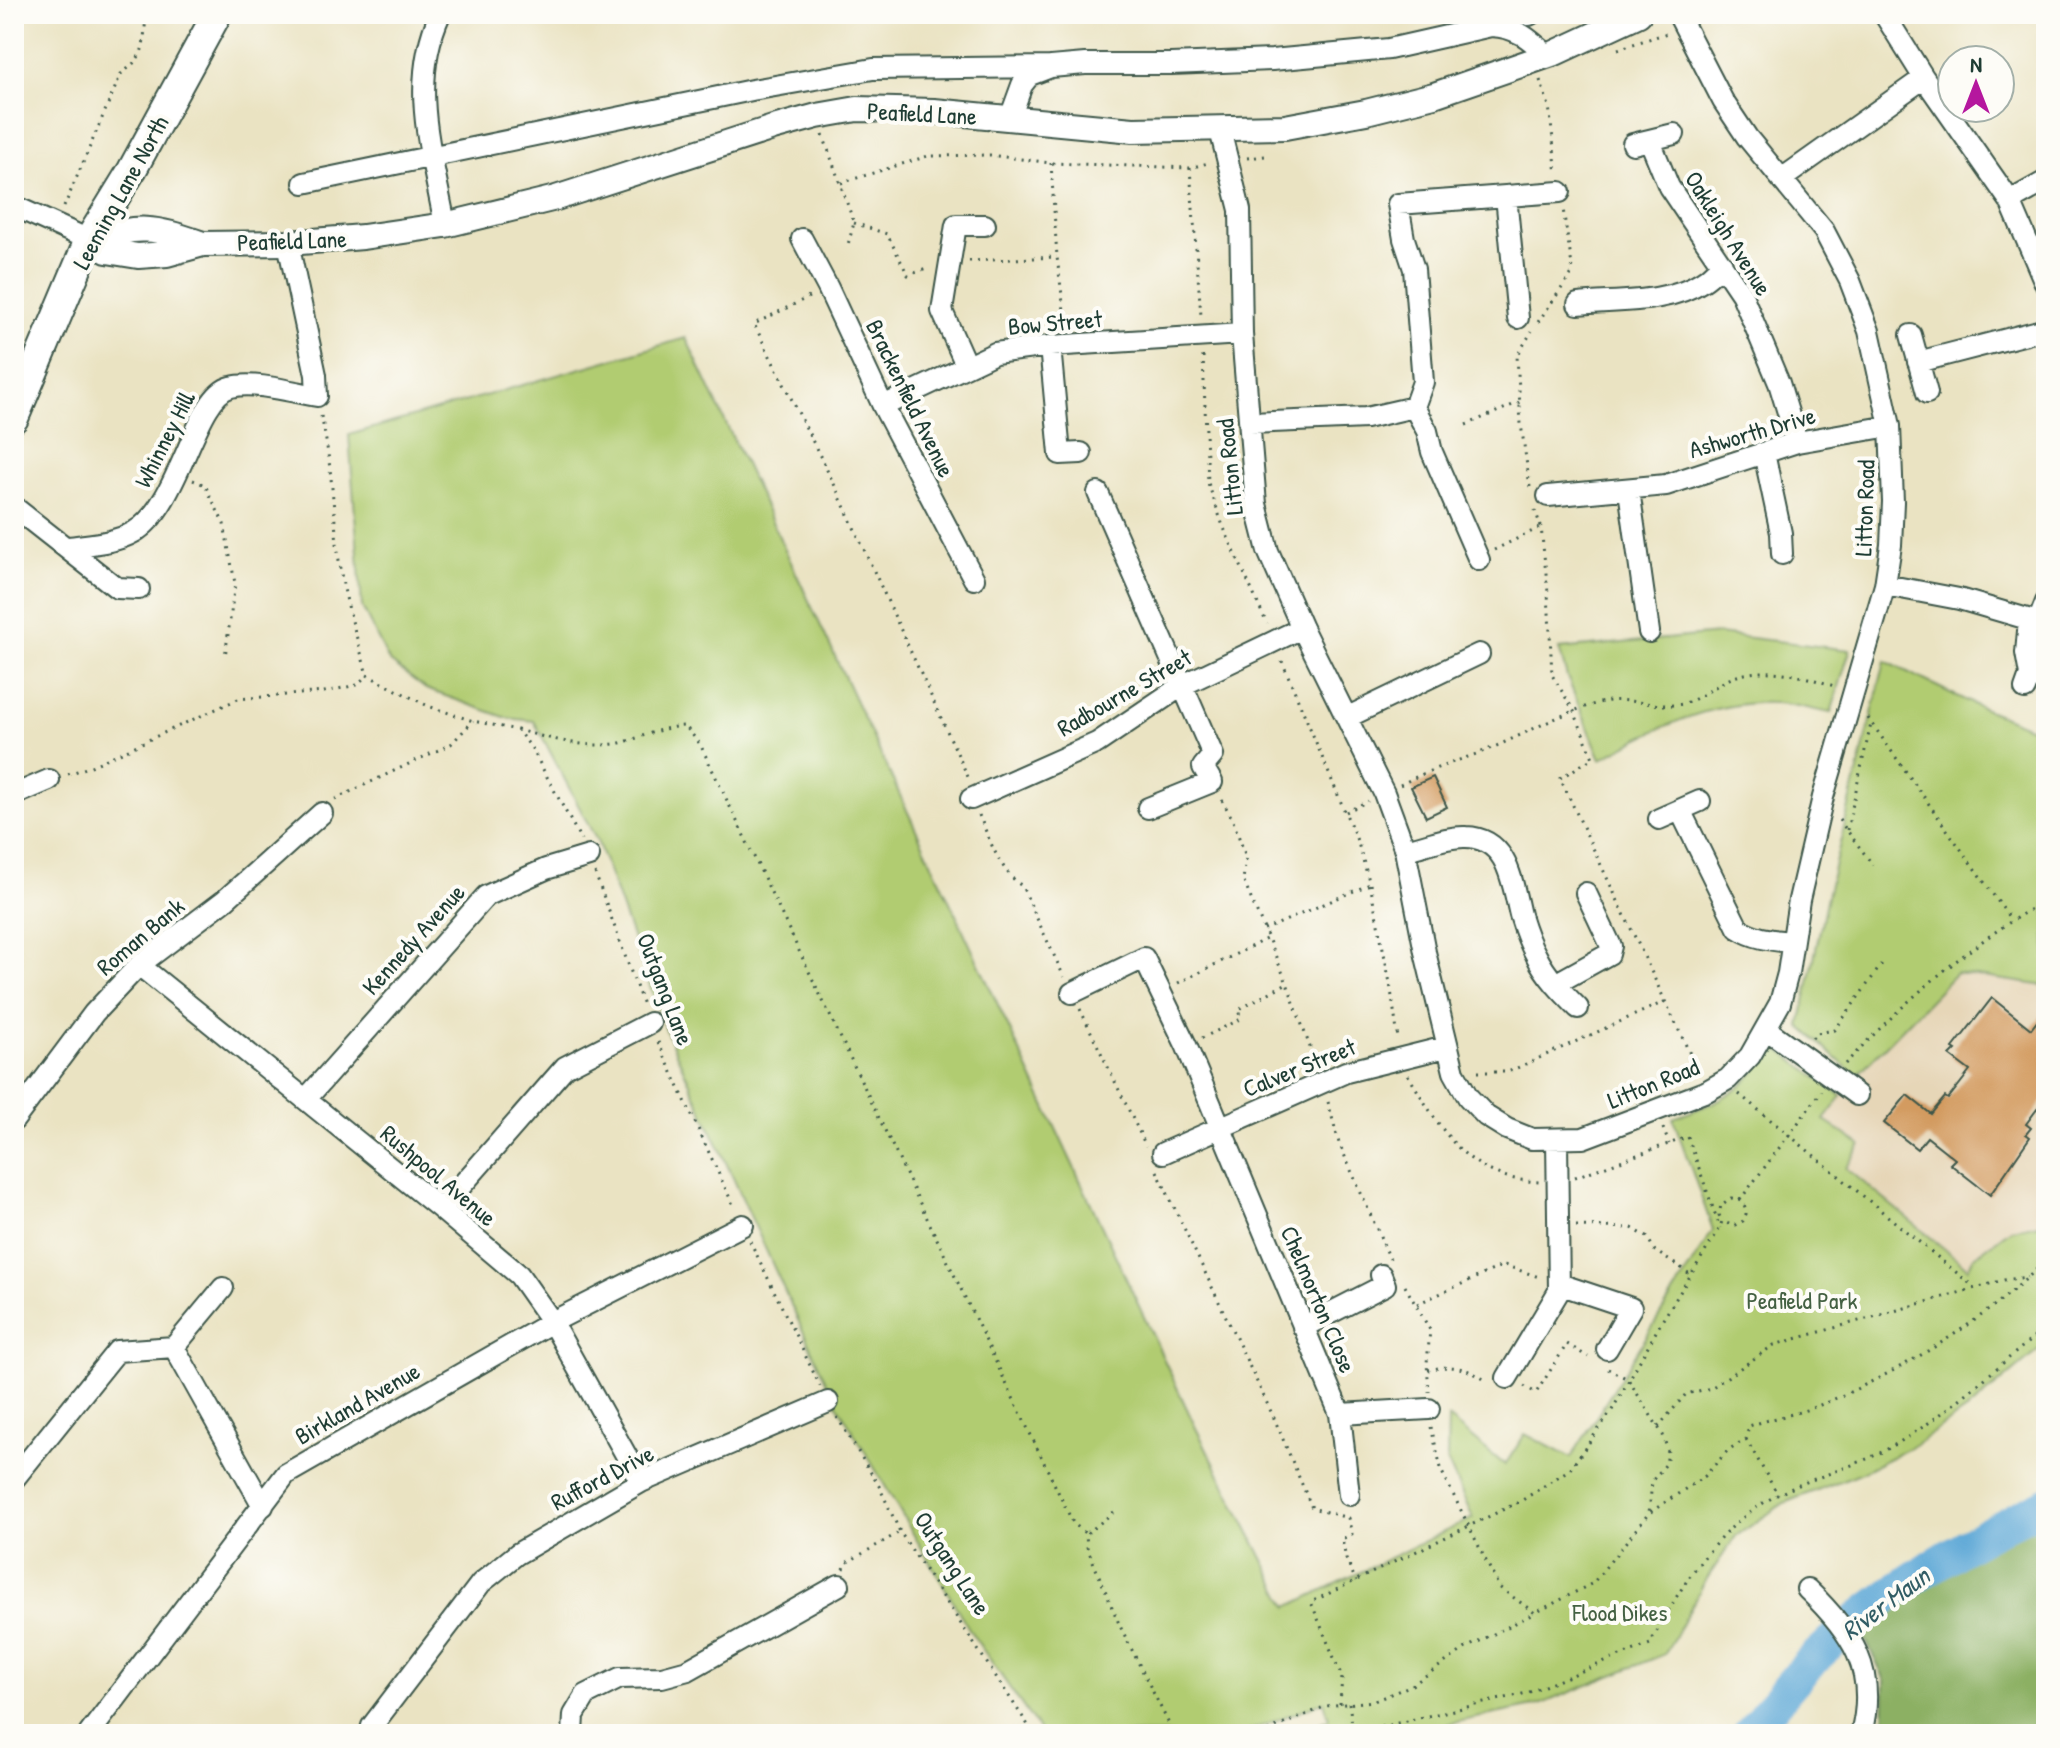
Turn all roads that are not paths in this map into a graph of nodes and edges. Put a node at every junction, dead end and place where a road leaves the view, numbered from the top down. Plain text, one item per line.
1 (217, 14) edge
2 (440, 14) edge
3 (1639, 14) edge
4 (1678, 14) edge
5 (1884, 14) edge
6 (1541, 58) junction
7 (1051, 67) junction
8 (1924, 78) junction
9 (1010, 118) junction
10 (1220, 130) junction
11 (1674, 134) dead end
12 (432, 156) junction
13 (1783, 178) junction
14 (2046, 181) edge
15 (304, 183) dead end
16 (1560, 192) road end
17 (1506, 196) junction
18 (2010, 201) junction
19 (14, 206) edge
20 (445, 225) junction
21 (985, 225) dead end
22 (802, 239) dead end
23 (89, 240) junction
24 (288, 243) junction
25 (1722, 264) junction
26 (1602, 280) dead end
27 (2046, 285) edge
28 (1605, 301) junction
29 (1578, 304) dead end
30 (1518, 318) dead end
31 (2046, 329) edge
32 (1242, 334) junction
33 (1911, 335) dead end
34 (1059, 345) junction
35 (1918, 362) junction
36 (966, 365) junction
37 (1927, 393) dead end
38 (883, 406) junction
39 (1414, 407) junction
40 (14, 418) edge
41 (1250, 423) junction
42 (1890, 426) junction
43 (1797, 442) junction
44 (1081, 453) dead end
45 (1764, 453) junction
46 (1629, 490) junction
47 (1098, 493) dead end
48 (1548, 496) dead end
49 (14, 507) edge
50 (1788, 540) dead end
51 (69, 547) junction
52 (1486, 555) road end
53 (974, 579) dead end
54 (1885, 585) junction
55 (139, 589) dead end
56 (2046, 602) edge
57 (2033, 621) junction
58 (1302, 628) junction
59 (1649, 632) dead end
60 (1479, 654) dead end
61 (1183, 685) junction
62 (2025, 689) dead end
63 (1348, 717) junction
64 (49, 780) road end
65 (14, 795) edge
66 (974, 798) road end
67 (1700, 801) dead end
68 (1148, 808) dead end
69 (1680, 810) junction
70 (322, 813) road end
71 (1659, 819) dead end
72 (1405, 850) junction
73 (589, 856) road end
74 (1586, 893) dead end
75 (1791, 942) junction
76 (139, 965) junction
77 (1555, 984) junction
78 (1072, 993) dead end
79 (1578, 1008) dead end
80 (650, 1023) road end
81 (1766, 1029) junction
82 (1446, 1047) junction
83 (1857, 1095) dead end
84 (306, 1099) junction
85 (14, 1120) edge
86 (1219, 1129) junction
87 (1557, 1140) junction
88 (1158, 1156) road end
89 (441, 1209) junction
90 (743, 1225) road end
91 (1392, 1274) road end
92 (1559, 1284) junction
93 (223, 1288) dead end
94 (552, 1322) junction
95 (1303, 1327) junction
96 (174, 1347) junction
97 (1599, 1357) road end
98 (1502, 1382) road end
99 (828, 1402) road end
100 (1429, 1409) road end
101 (1340, 1414) junction
102 (14, 1479) edge
103 (641, 1482) junction
104 (1349, 1495) dead end
105 (263, 1506) junction
106 (839, 1585) road end
107 (1807, 1589) dead end
108 (89, 1734) edge
109 (370, 1734) edge
110 (573, 1734) edge
111 (1861, 1734) edge

1 - 23 highway, Leeming Lane North
2 - 12 street
3 - 6 main road, Peafield Lane
4 - 13 street, Litton Road
5 - 8 street
6 - 7 street
6 - 10 main road, Peafield Lane
7 - 9 street
7 - 12 street
8 - 13 street
8 - 18 street
9 - 10 main road, Peafield Lane
9 - 20 main road, Peafield Lane
10 - 32 street, Litton Road
11 - 25 street, Oakleigh Avenue
12 - 15 street
12 - 20 street
13 - 42 street, Litton Road
14 - 18 street
16 - 17 street
17 - 30 street
17 - 39 street
18 - 27 street
19 - 23 street
20 - 24 main road, Peafield Lane
21 - 36 street
22 - 38 street, Brackenfield Avenue
23 - 24 main road, Peafield Lane
23 - 40 highway, Leeming Lane North
24 - 51 street, Whinney Hill
25 - 28 street
25 - 43 street, Oakleigh Avenue
26 - 28 street
28 - 29 street
31 - 35 street
32 - 34 street, Bow Street
32 - 41 street, Litton Road
33 - 35 street
34 - 36 street, Bow Street
34 - 44 street
35 - 37 street
36 - 38 street, Bow Street
38 - 53 street, Brackenfield Avenue
39 - 41 street
39 - 52 street
41 - 58 street, Litton Road
42 - 43 street, Ashworth Drive
42 - 54 street, Litton Road
43 - 45 street, Ashworth Drive
45 - 46 street, Ashworth Drive
45 - 50 street
46 - 48 street, Ashworth Drive
46 - 59 street
47 - 61 street
49 - 51 street
51 - 55 street
54 - 57 street
54 - 75 street, Litton Road
56 - 57 street
57 - 62 street
58 - 61 street, Radbourne Street
58 - 63 street, Litton Road
60 - 63 street
61 - 66 street, Radbourne Street
61 - 68 street
63 - 72 street, Litton Road
64 - 65 street
67 - 69 street
69 - 71 street
69 - 75 street
70 - 76 street, Roman Bank
72 - 77 street
72 - 82 street, Litton Road
73 - 84 street, Kennedy Avenue
74 - 77 street
75 - 81 street, Litton Road
76 - 84 street, Rushpool Avenue
76 - 85 street, Roman Bank
77 - 79 street
78 - 86 street, Chelmorton Close
80 - 89 street
81 - 83 street
81 - 87 street, Litton Road
82 - 86 street, Calver Street
82 - 87 street, Litton Road
84 - 89 street, Rushpool Avenue
86 - 88 street, Calver Street
86 - 95 street, Chelmorton Close
87 - 92 street
89 - 94 street, Rushpool Avenue
90 - 94 street, Birkland Avenue
91 - 95 street
92 - 97 street
92 - 98 street
93 - 96 street
94 - 103 street, Rushpool Avenue
94 - 105 street, Birkland Avenue
95 - 101 street, Chelmorton Close
96 - 102 street
96 - 105 street
99 - 103 street, Rufford Drive
100 - 101 street
101 - 104 street, Chelmorton Close
103 - 109 street, Rufford Drive
105 - 108 street, Birkland Avenue
106 - 110 street
107 - 111 street

